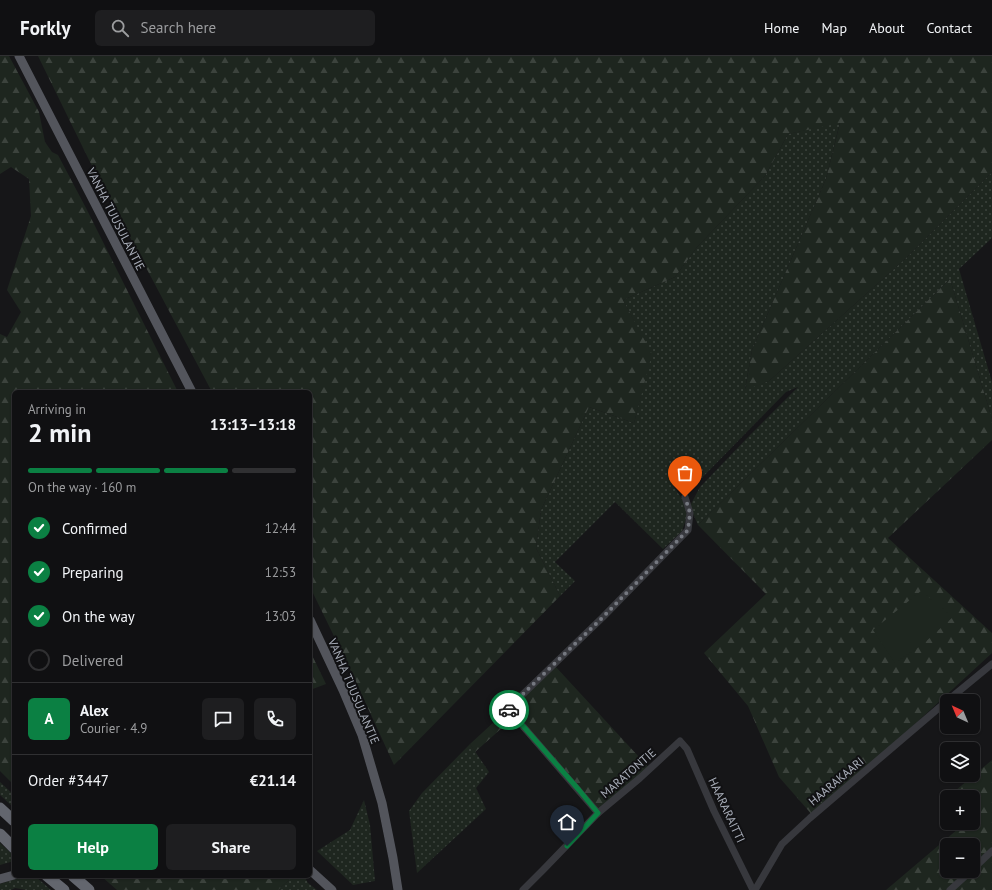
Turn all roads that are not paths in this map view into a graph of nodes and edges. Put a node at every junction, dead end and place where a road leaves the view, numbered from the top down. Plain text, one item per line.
1 (19, 56) edge
2 (191, 390) edge
3 (685, 497) dead end
4 (312, 624) edge
5 (992, 664) edge
6 (956, 694) edge
7 (940, 707) edge
8 (680, 741) joint
9 (0, 808) edge
10 (598, 813) junction
11 (12, 819) edge
12 (0, 834) edge
13 (12, 846) edge
14 (992, 851) edge
15 (980, 862) edge
16 (312, 872) edge
17 (12, 875) edge
18 (75, 878) edge
19 (963, 878) edge
20 (0, 879) edge
21 (51, 879) edge
22 (525, 889) edge
23 (64, 890) edge
24 (89, 890) edge
25 (332, 890) edge
26 (398, 890) edge
27 (754, 890) edge
28 (950, 890) edge

1 - 2 main road, VANHA TUUSULANTIE
3 - 10 street
4 - 26 main road, VANHA TUUSULANTIE
5 - 6 street, HAARAKAARI
7 - 27 street, HAARAKAARI
8 - 10 street, MARATONTIE
8 - 27 street, HAARARAITTI
9 - 11 highway
10 - 22 street, MARATONTIE
12 - 13 highway
14 - 15 street
16 - 25 main road
17 - 20 main road
18 - 24 highway
19 - 28 street
21 - 23 highway

